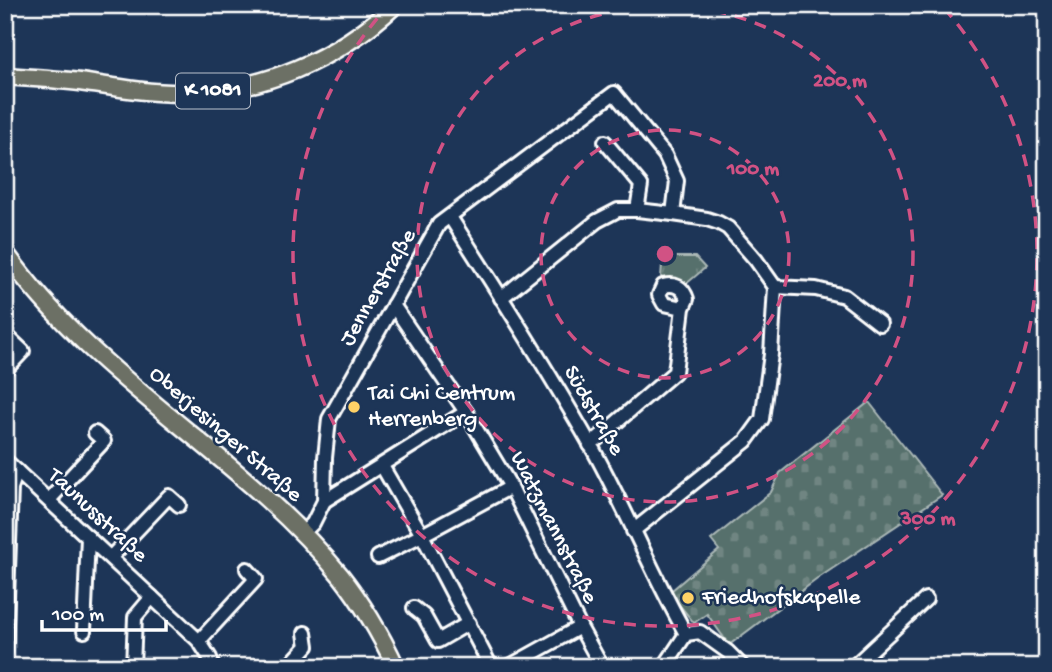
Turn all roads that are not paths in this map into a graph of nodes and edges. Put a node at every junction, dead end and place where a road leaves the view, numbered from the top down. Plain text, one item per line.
1 (395, 5) edge
2 (7, 77) edge
3 (605, 142) dead end
4 (637, 211) junction
5 (673, 214) junction
6 (450, 217) junction
7 (5, 252) edge
8 (775, 287) junction
9 (501, 298) junction
10 (393, 305) junction
11 (683, 308) dead end
12 (880, 324) dead end
13 (5, 334) edge
14 (5, 370) edge
15 (466, 412) junction
16 (95, 433) dead end
17 (590, 445) junction
18 (5, 460) edge
19 (382, 466) junction
20 (17, 471) junction
21 (511, 487) junction
22 (49, 500) junction
23 (324, 501) junction
24 (179, 505) dead end
25 (634, 531) junction
26 (302, 534) junction
27 (422, 535) junction
28 (88, 537) junction
29 (111, 557) junction
30 (378, 557) dead end
31 (247, 569) dead end
32 (152, 597) junction
33 (926, 599) dead end
34 (414, 608) dead end
35 (469, 623) junction
36 (580, 627) junction
37 (84, 631) dead end
38 (305, 633) dead end
39 (686, 634) junction
40 (199, 641) junction
41 (5, 652) edge
42 (5, 662) edge
43 (529, 662) edge
44 (9, 667) edge
45 (133, 667) edge
46 (213, 667) edge
47 (288, 667) edge
48 (396, 667) edge
49 (491, 667) edge
50 (508, 667) edge
51 (602, 667) edge
52 (664, 667) edge
53 (743, 667) edge
54 (853, 667) edge

1 - 2 main road, K 1081
3 - 4 street
4 - 5 street
4 - 9 street
5 - 6 street, Jennerstraße
5 - 8 street
6 - 9 street, Südstraße
6 - 10 street, Jennerstraße
7 - 26 main road, Oberjesinger Straße
8 - 12 street
8 - 25 street
9 - 17 street, Südstraße
10 - 15 street, Watzmannstraße
10 - 23 street, Jennerstraße
11 - 17 street
13 - 14 street
15 - 19 street
15 - 21 street, Watzmannstraße
16 - 22 street
17 - 25 street, Südstraße
18 - 20 street, Taunusstraße
19 - 23 street
19 - 27 street
20 - 22 street, Taunusstraße
20 - 41 street
21 - 27 street
21 - 36 street, Watzmannstraße
22 - 28 street, Taunusstraße
23 - 26 street
24 - 29 street
25 - 39 street, Südstraße
26 - 48 main road, Oberjesinger Straße
27 - 30 street
27 - 35 street
28 - 29 street, Taunusstraße
28 - 37 street
29 - 32 street, Taunusstraße
31 - 40 street
32 - 40 street, Taunusstraße
32 - 45 street
33 - 54 street
34 - 35 street
35 - 49 street
36 - 43 street
36 - 51 street, Watzmannstraße
38 - 47 street
39 - 52 street
39 - 53 street
40 - 46 street, Taunusstraße
42 - 44 street
43 - 50 street

